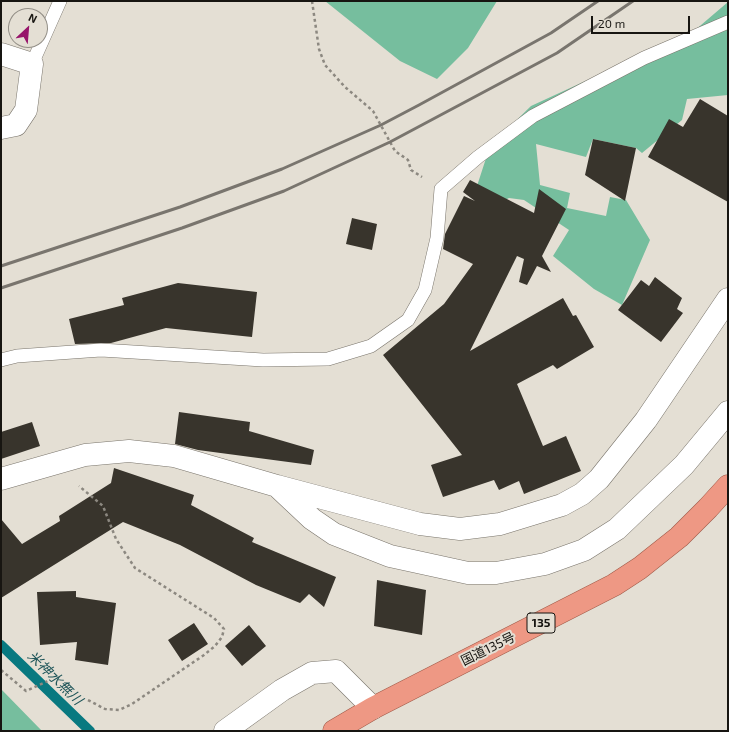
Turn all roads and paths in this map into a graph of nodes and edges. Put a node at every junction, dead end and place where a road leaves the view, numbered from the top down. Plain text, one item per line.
1 (60, 1) edge
2 (312, 1) edge
3 (728, 22) edge
4 (1, 54) edge
5 (32, 64) junction
6 (1, 128) edge
7 (441, 189) junction
8 (728, 299) edge
9 (1, 360) edge
10 (728, 412) edge
11 (1, 480) edge
12 (77, 484) dead end
13 (276, 486) junction
14 (728, 486) edge
15 (1, 670) edge
16 (373, 708) junction
17 (225, 731) edge
18 (334, 731) edge

1 - 5 lane
2 - 7 path
3 - 7 lane
4 - 5 street
5 - 6 street
7 - 9 lane
8 - 13 street
10 - 13 street
11 - 13 street
12 - 15 path
14 - 16 highway, 国道135号 / 135
16 - 17 street
16 - 18 highway, 国道135号 / 135

